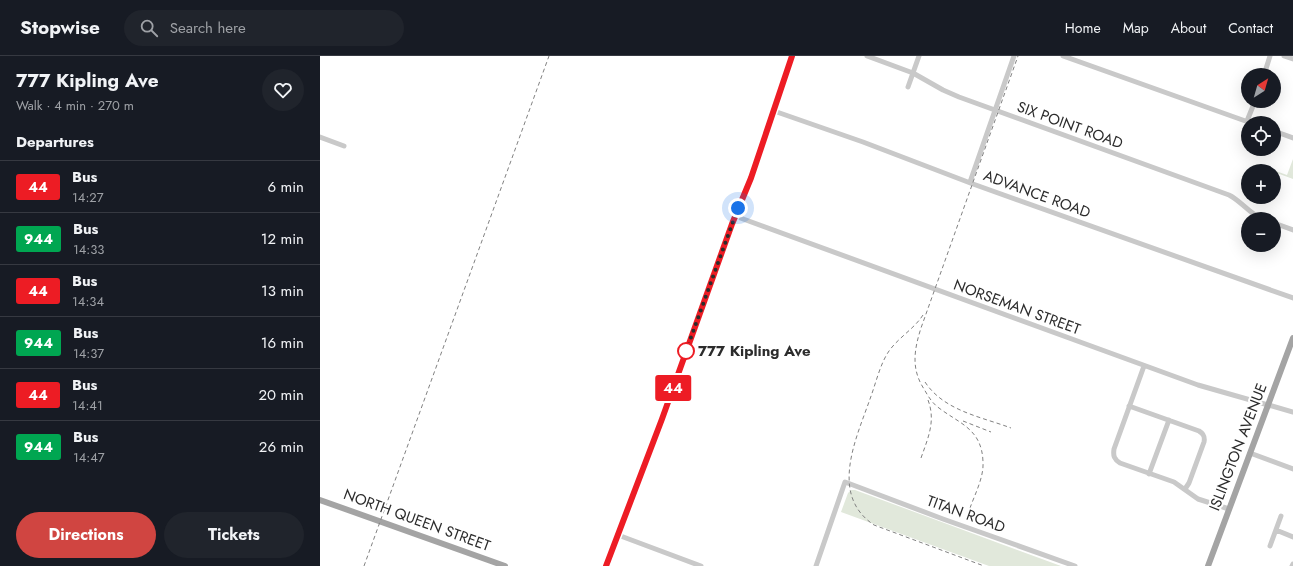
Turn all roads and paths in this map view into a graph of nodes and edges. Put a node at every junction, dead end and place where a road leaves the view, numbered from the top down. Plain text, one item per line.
1 (792, 56) edge
2 (867, 56) edge
3 (919, 56) edge
4 (1014, 56) edge
5 (1063, 56) edge
6 (1270, 56) edge
7 (1284, 56) edge
8 (1293, 59) edge
9 (1266, 68) edge
10 (913, 73) junction
11 (908, 87) dead end
12 (996, 110) junction
13 (774, 111) junction
14 (1241, 119) edge
15 (1281, 134) edge
16 (320, 137) edge
17 (1293, 138) edge
18 (344, 146) dead end
19 (970, 182) junction
20 (1250, 212) edge
21 (735, 216) junction
22 (1281, 226) edge
23 (1293, 230) edge
24 (1293, 298) edge
25 (1293, 338) edge
26 (1144, 366) junction
27 (1268, 404) junction
28 (1130, 406) junction
29 (1293, 412) edge
30 (1169, 420) junction
31 (1250, 453) junction
32 (1293, 469) edge
33 (1149, 474) junction
34 (1185, 489) junction
35 (320, 500) edge
36 (1229, 509) junction
37 (1281, 516) dead end
38 (1276, 530) junction
39 (618, 534) junction
40 (1293, 537) edge
41 (1270, 546) dead end
42 (505, 566) edge
43 (606, 566) edge
44 (701, 566) edge
45 (816, 566) edge
46 (1075, 566) edge
47 (1208, 566) edge

1 - 13 main road
2 - 10 street, SIX POINT ROAD
3 - 10 street
4 - 12 street
5 - 14 street
6 - 9 street
7 - 8 street
10 - 11 street
10 - 12 street, SIX POINT ROAD
12 - 19 street
12 - 20 street, SIX POINT ROAD
13 - 19 street, ADVANCE ROAD
13 - 21 main road
15 - 17 street
16 - 18 street
19 - 24 street, ADVANCE ROAD
21 - 26 street, NORSEMAN STREET
21 - 39 main road
22 - 23 street
25 - 27 main road, ISLINGTON AVENUE
26 - 27 street, NORSEMAN STREET
26 - 28 street
27 - 29 street, NORSEMAN STREET
27 - 31 main road, ISLINGTON AVENUE
28 - 30 street
28 - 33 street
30 - 33 street
30 - 34 street
31 - 32 street
31 - 36 main road, ISLINGTON AVENUE
33 - 34 street
34 - 36 street
35 - 42 main road, NORTH QUEEN STREET
36 - 47 main road, ISLINGTON AVENUE
37 - 38 street
38 - 40 street
38 - 41 street
39 - 43 main road
39 - 44 street
45 - 46 street, TITAN ROAD

